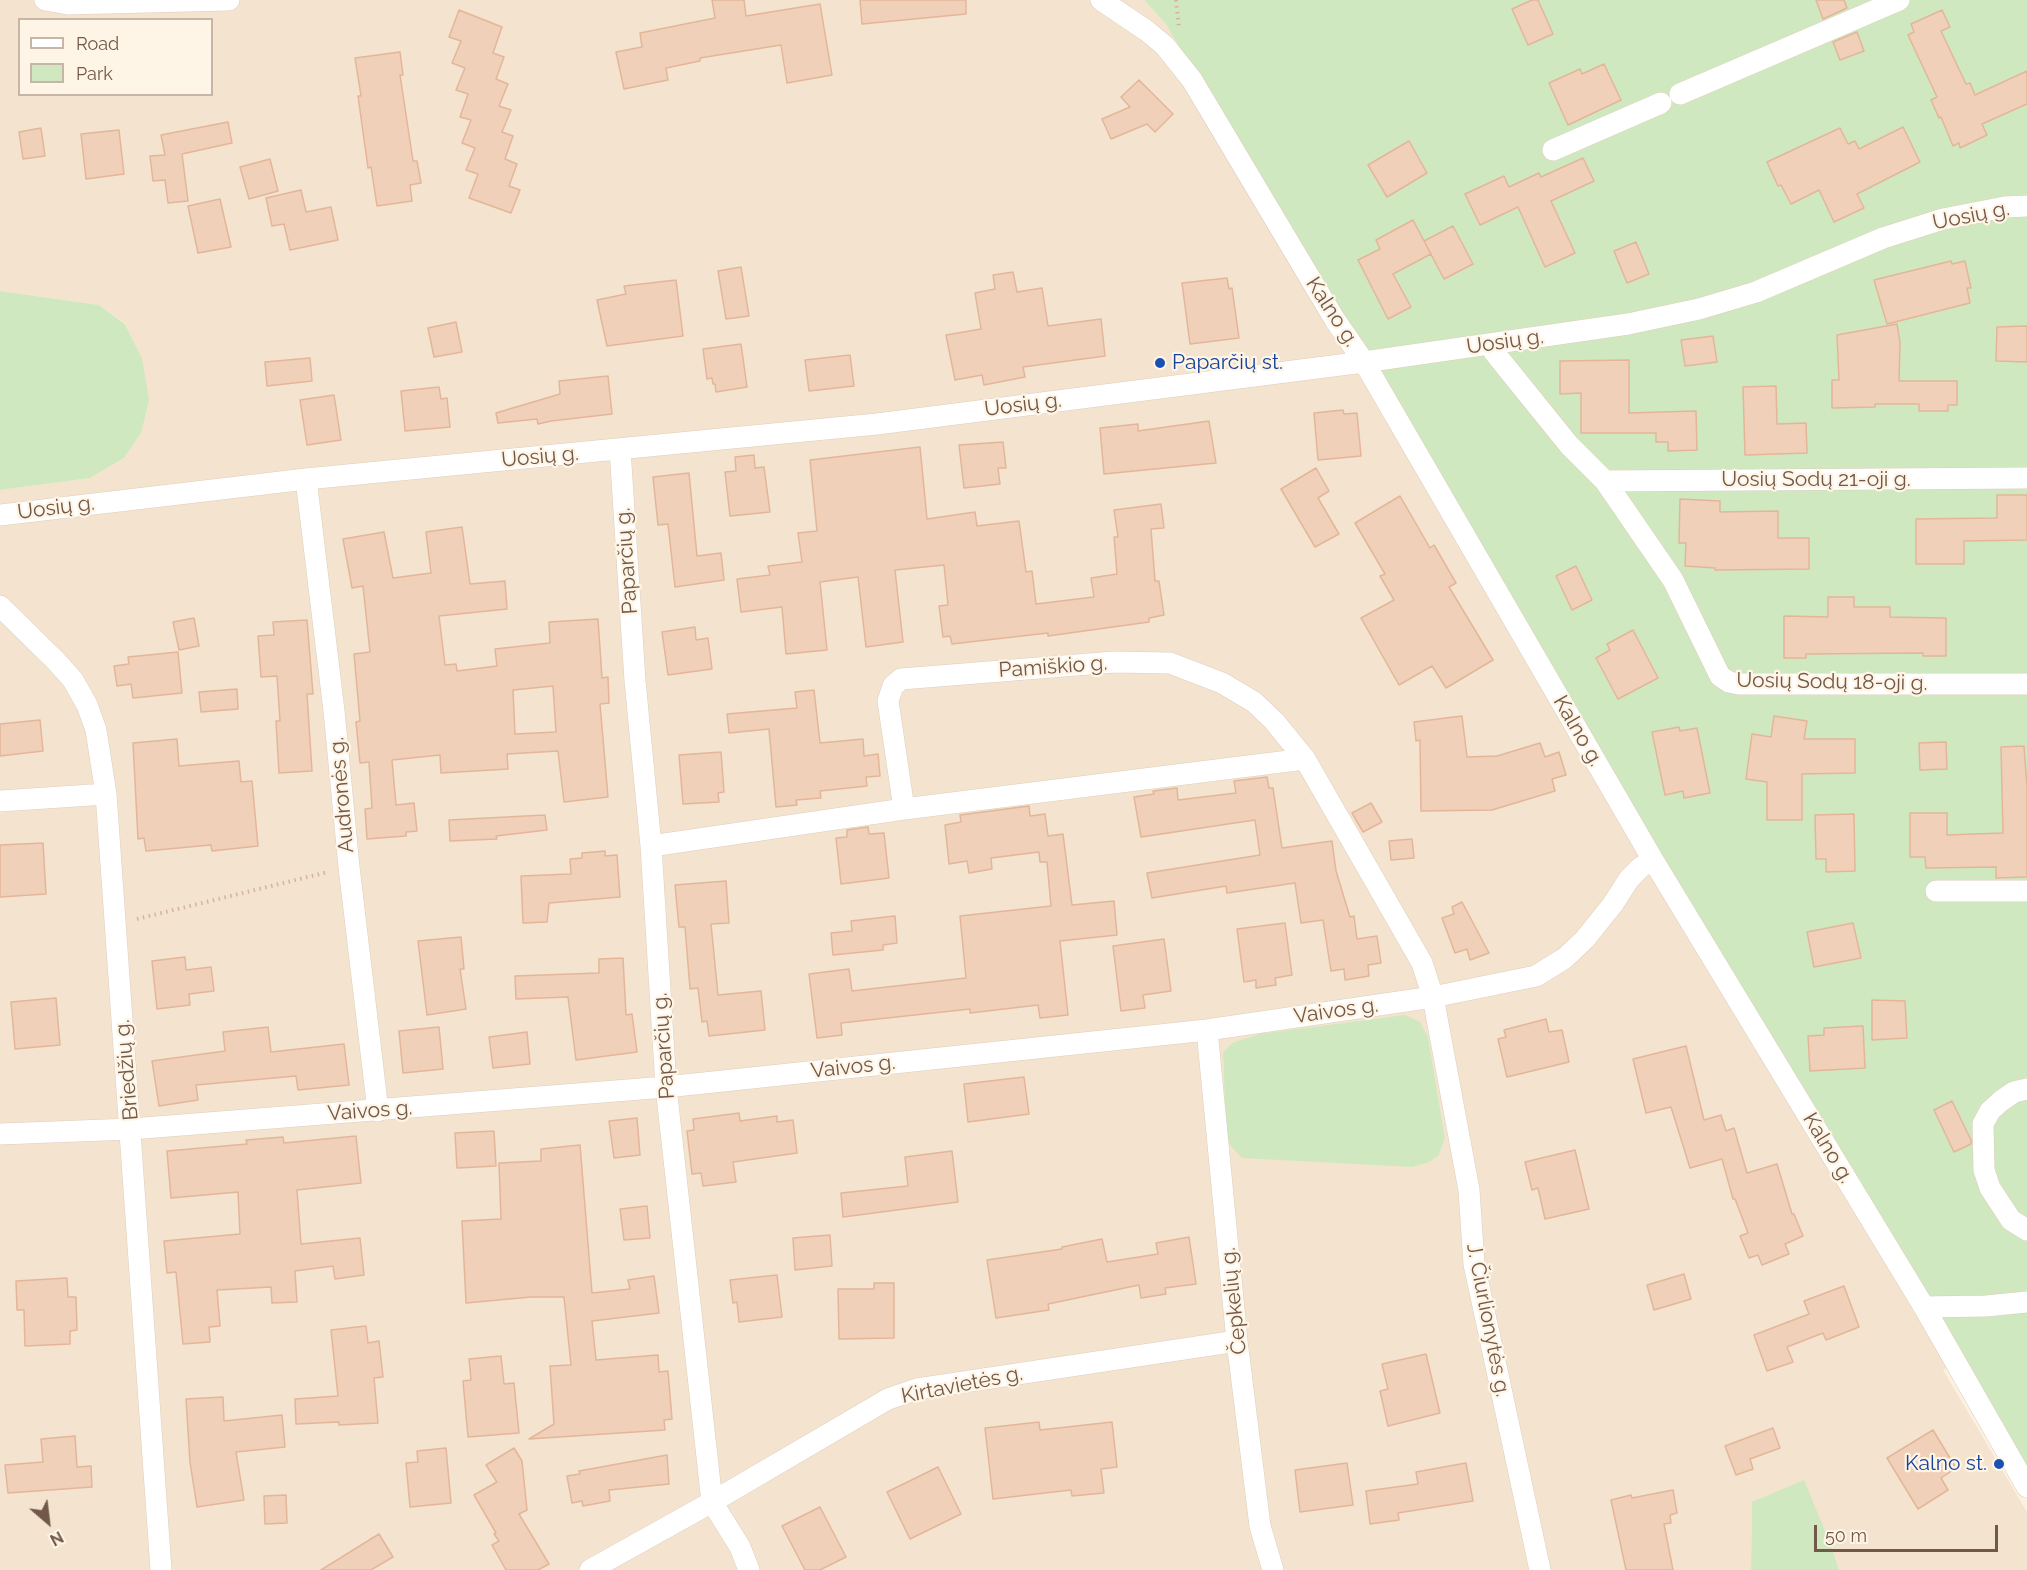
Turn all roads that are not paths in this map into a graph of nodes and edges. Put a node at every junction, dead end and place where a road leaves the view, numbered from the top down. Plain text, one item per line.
1 (45, 0) edge
2 (229, 0) edge
3 (1101, 0) edge
4 (1899, 0) edge
5 (1871, 6) edge
6 (1552, 150) dead end
7 (2027, 206) edge
8 (1493, 344) junction
9 (1364, 362) junction
10 (620, 449) junction
11 (2027, 478) edge
12 (306, 479) junction
13 (1605, 481) junction
14 (0, 515) edge
15 (0, 606) edge
16 (2027, 684) edge
17 (1305, 759) junction
18 (106, 794) junction
19 (0, 801) edge
20 (904, 809) junction
21 (651, 846) junction
22 (1653, 860) junction
23 (1936, 891) dead end
24 (2027, 891) edge
25 (1433, 997) junction
26 (1207, 1030) junction
27 (666, 1087) junction
28 (2027, 1089) edge
29 (378, 1111) junction
30 (131, 1129) junction
31 (0, 1134) edge
32 (2027, 1230) edge
33 (2027, 1302) edge
34 (1924, 1307) junction
35 (1237, 1341) junction
36 (2027, 1487) edge
37 (712, 1503) junction
38 (161, 1570) edge
39 (590, 1570) edge
40 (749, 1570) edge
41 (1273, 1570) edge
42 (1540, 1570) edge

1 - 2 street
3 - 9 street, Kalno g.
4 - 5 street
5 - 6 street
7 - 8 street, Uosių g.
8 - 9 street, Uosių g.
8 - 13 street, Uosių Sodų 18-oji g.
9 - 10 street, Uosių g.
9 - 22 street, Kalno g.
10 - 12 street, Uosių g.
10 - 21 street, Paparčių g.
11 - 13 street, Uosių Sodų 21-oji g.
12 - 14 street, Uosių g.
12 - 29 street, Audronės g.
13 - 16 street, Uosių Sodų 18-oji g.
15 - 18 street, Briedžių g.
17 - 20 street
17 - 20 street, Pamiškio g.
17 - 25 street, Pamiškio g.
18 - 19 street
18 - 30 street, Briedžių g.
20 - 21 street
21 - 27 street, Paparčių g.
22 - 25 street, Vaivos g.
22 - 34 street, Kalno g.
23 - 24 street
25 - 26 street, Vaivos g.
25 - 42 street, J. Čiurlionytės g.
26 - 27 street, Vaivos g.
26 - 35 street, Čepkelių g.
27 - 29 street, Vaivos g.
27 - 37 street, Paparčių g.
28 - 32 street
29 - 30 street, Vaivos g.
30 - 31 street, Vaivos g.
30 - 38 street, Briedžių g.
33 - 34 street
34 - 36 street, Kalno g.
35 - 37 street, Kirtavietės g.
35 - 41 street, Čepkelių g.
37 - 39 street
37 - 40 street

